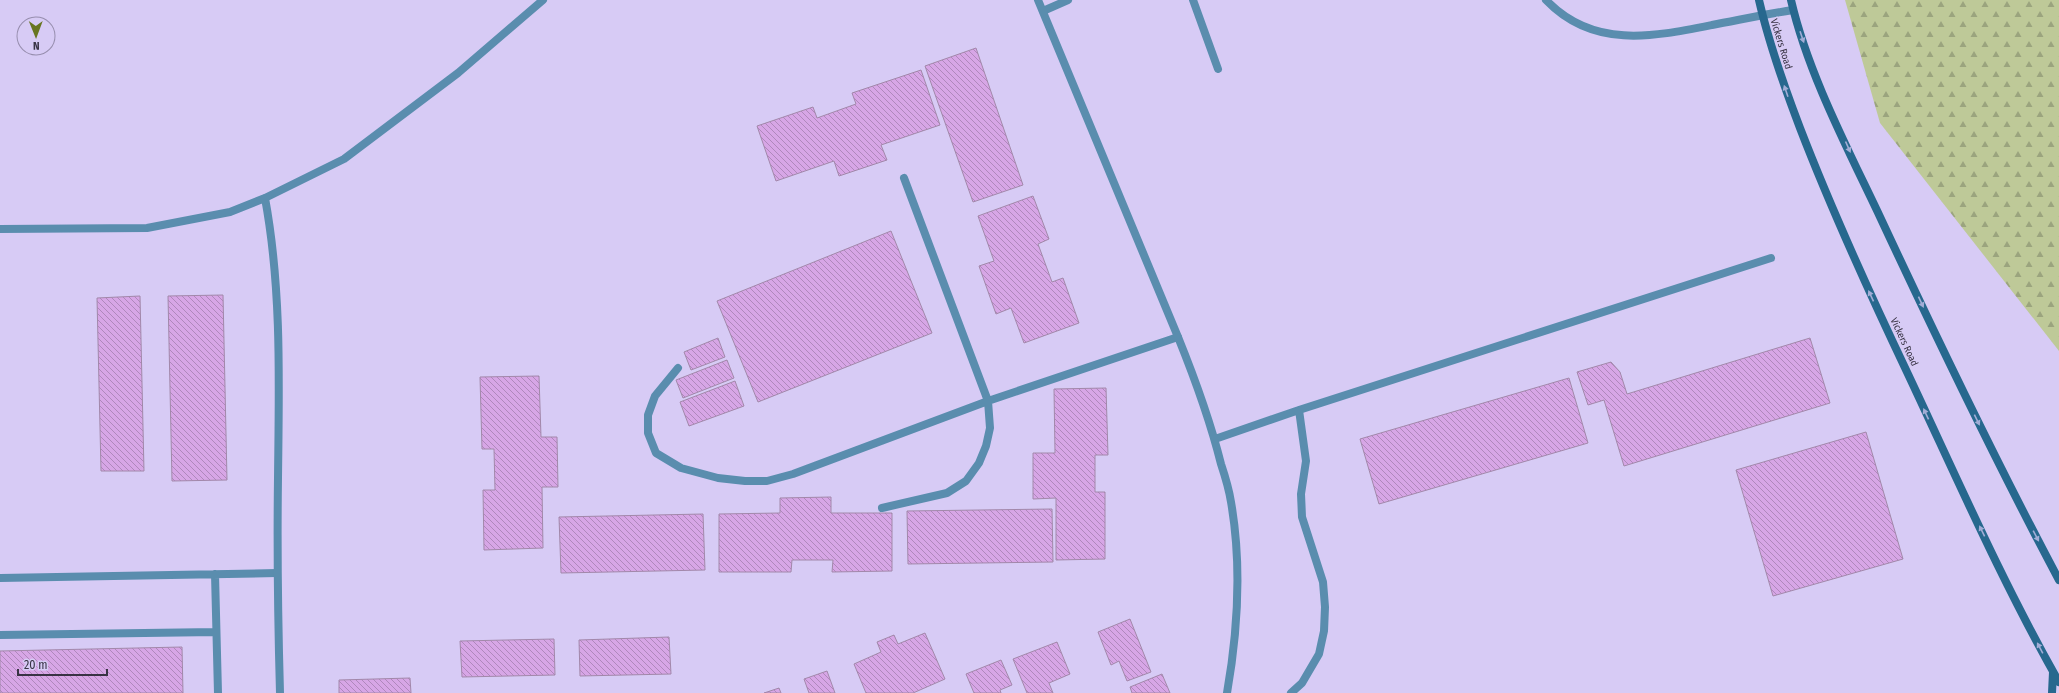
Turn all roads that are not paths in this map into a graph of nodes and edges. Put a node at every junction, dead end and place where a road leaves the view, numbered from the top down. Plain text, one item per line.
1 (543, 0) edge
2 (1038, 0) edge
3 (1068, 0) edge
4 (1193, 0) edge
5 (1546, 0) edge
6 (1759, 0) edge
7 (1790, 0) edge
8 (1793, 10) junction
9 (1043, 11) junction
10 (1762, 15) junction
11 (1218, 68) dead end
12 (904, 178) dead end
13 (265, 198) junction
14 (0, 229) edge
15 (1771, 258) dead end
16 (1178, 337) junction
17 (678, 368) dead end
18 (988, 401) junction
19 (1299, 410) junction
20 (1215, 439) junction
21 (882, 508) dead end
22 (277, 573) junction
23 (216, 574) junction
24 (0, 578) edge
25 (2059, 580) edge
26 (216, 632) junction
27 (0, 635) edge
28 (2053, 671) junction
29 (2059, 682) edge
30 (218, 693) edge
31 (280, 693) edge
32 (1227, 693) edge
33 (1291, 693) edge
34 (2052, 693) edge

1 - 13 street
2 - 9 street
3 - 9 street
4 - 11 street
5 - 10 street
6 - 10 main road, Vickers Road
7 - 8 main road
8 - 10 street
8 -> 25 main road
9 - 16 street
28 -> 10 main road, Vickers Road
12 - 18 street
13 - 14 street
13 - 22 street
15 - 19 street
16 - 18 street
16 - 20 street
17 - 18 street
18 - 21 street
19 - 20 street
19 - 33 street
20 - 32 street
22 - 23 street
22 - 31 street
23 - 24 street
23 - 26 street
26 - 27 street
26 - 30 street
28 - 29 main road, Vickers Road
28 - 34 main road

